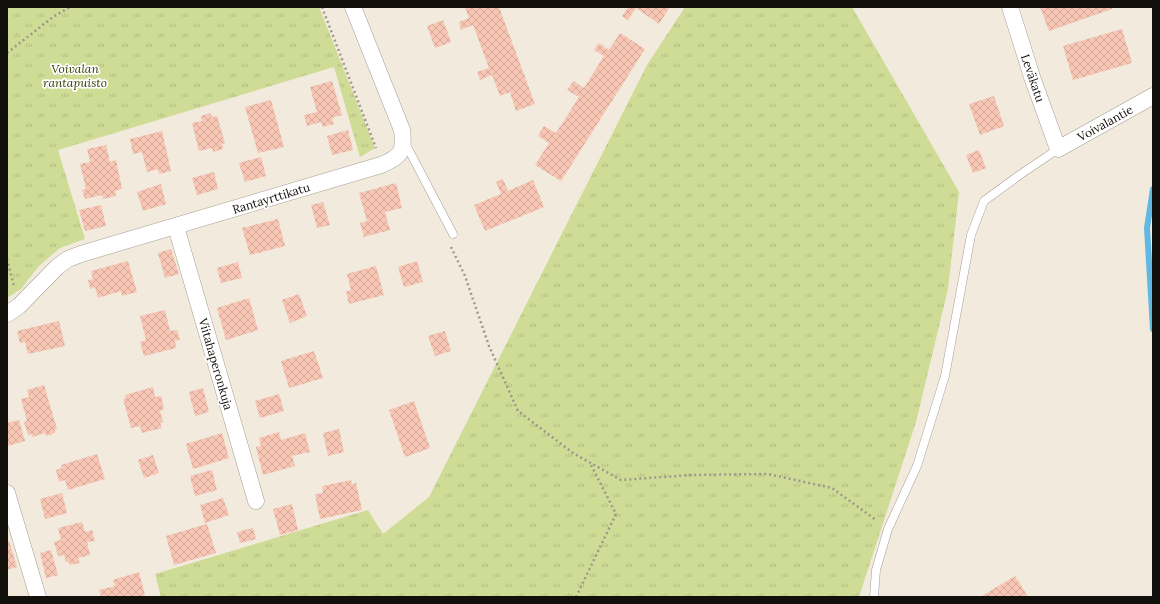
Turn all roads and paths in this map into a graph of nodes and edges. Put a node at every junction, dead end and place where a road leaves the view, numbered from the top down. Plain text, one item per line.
1 (70, 7) edge
2 (322, 7) edge
3 (353, 7) edge
4 (1010, 7) edge
5 (7, 53) edge
6 (1153, 96) edge
7 (403, 138) junction
8 (1058, 149) junction
9 (382, 165) junction
10 (176, 227) junction
11 (450, 237) joint
12 (7, 260) edge
13 (13, 310) edge
14 (590, 463) junction
15 (7, 494) edge
16 (256, 501) dead end
17 (888, 529) junction
18 (38, 597) edge
19 (576, 597) edge
20 (874, 597) edge

1 - 5 path
2 - 9 path
3 - 7 street
4 - 8 street, Leväkatu
6 - 8 street, Voivalantie
7 - 9 street, Rantayrttikatu
7 - 11 lane
8 - 17 lane
9 - 10 street, Rantayrttikatu
10 - 13 street, Rantayrttikatu
10 - 16 street, Viitahaperonkuja
11 - 14 path
12 - 13 path
14 - 17 path
14 - 19 path
15 - 18 street
17 - 20 lane

